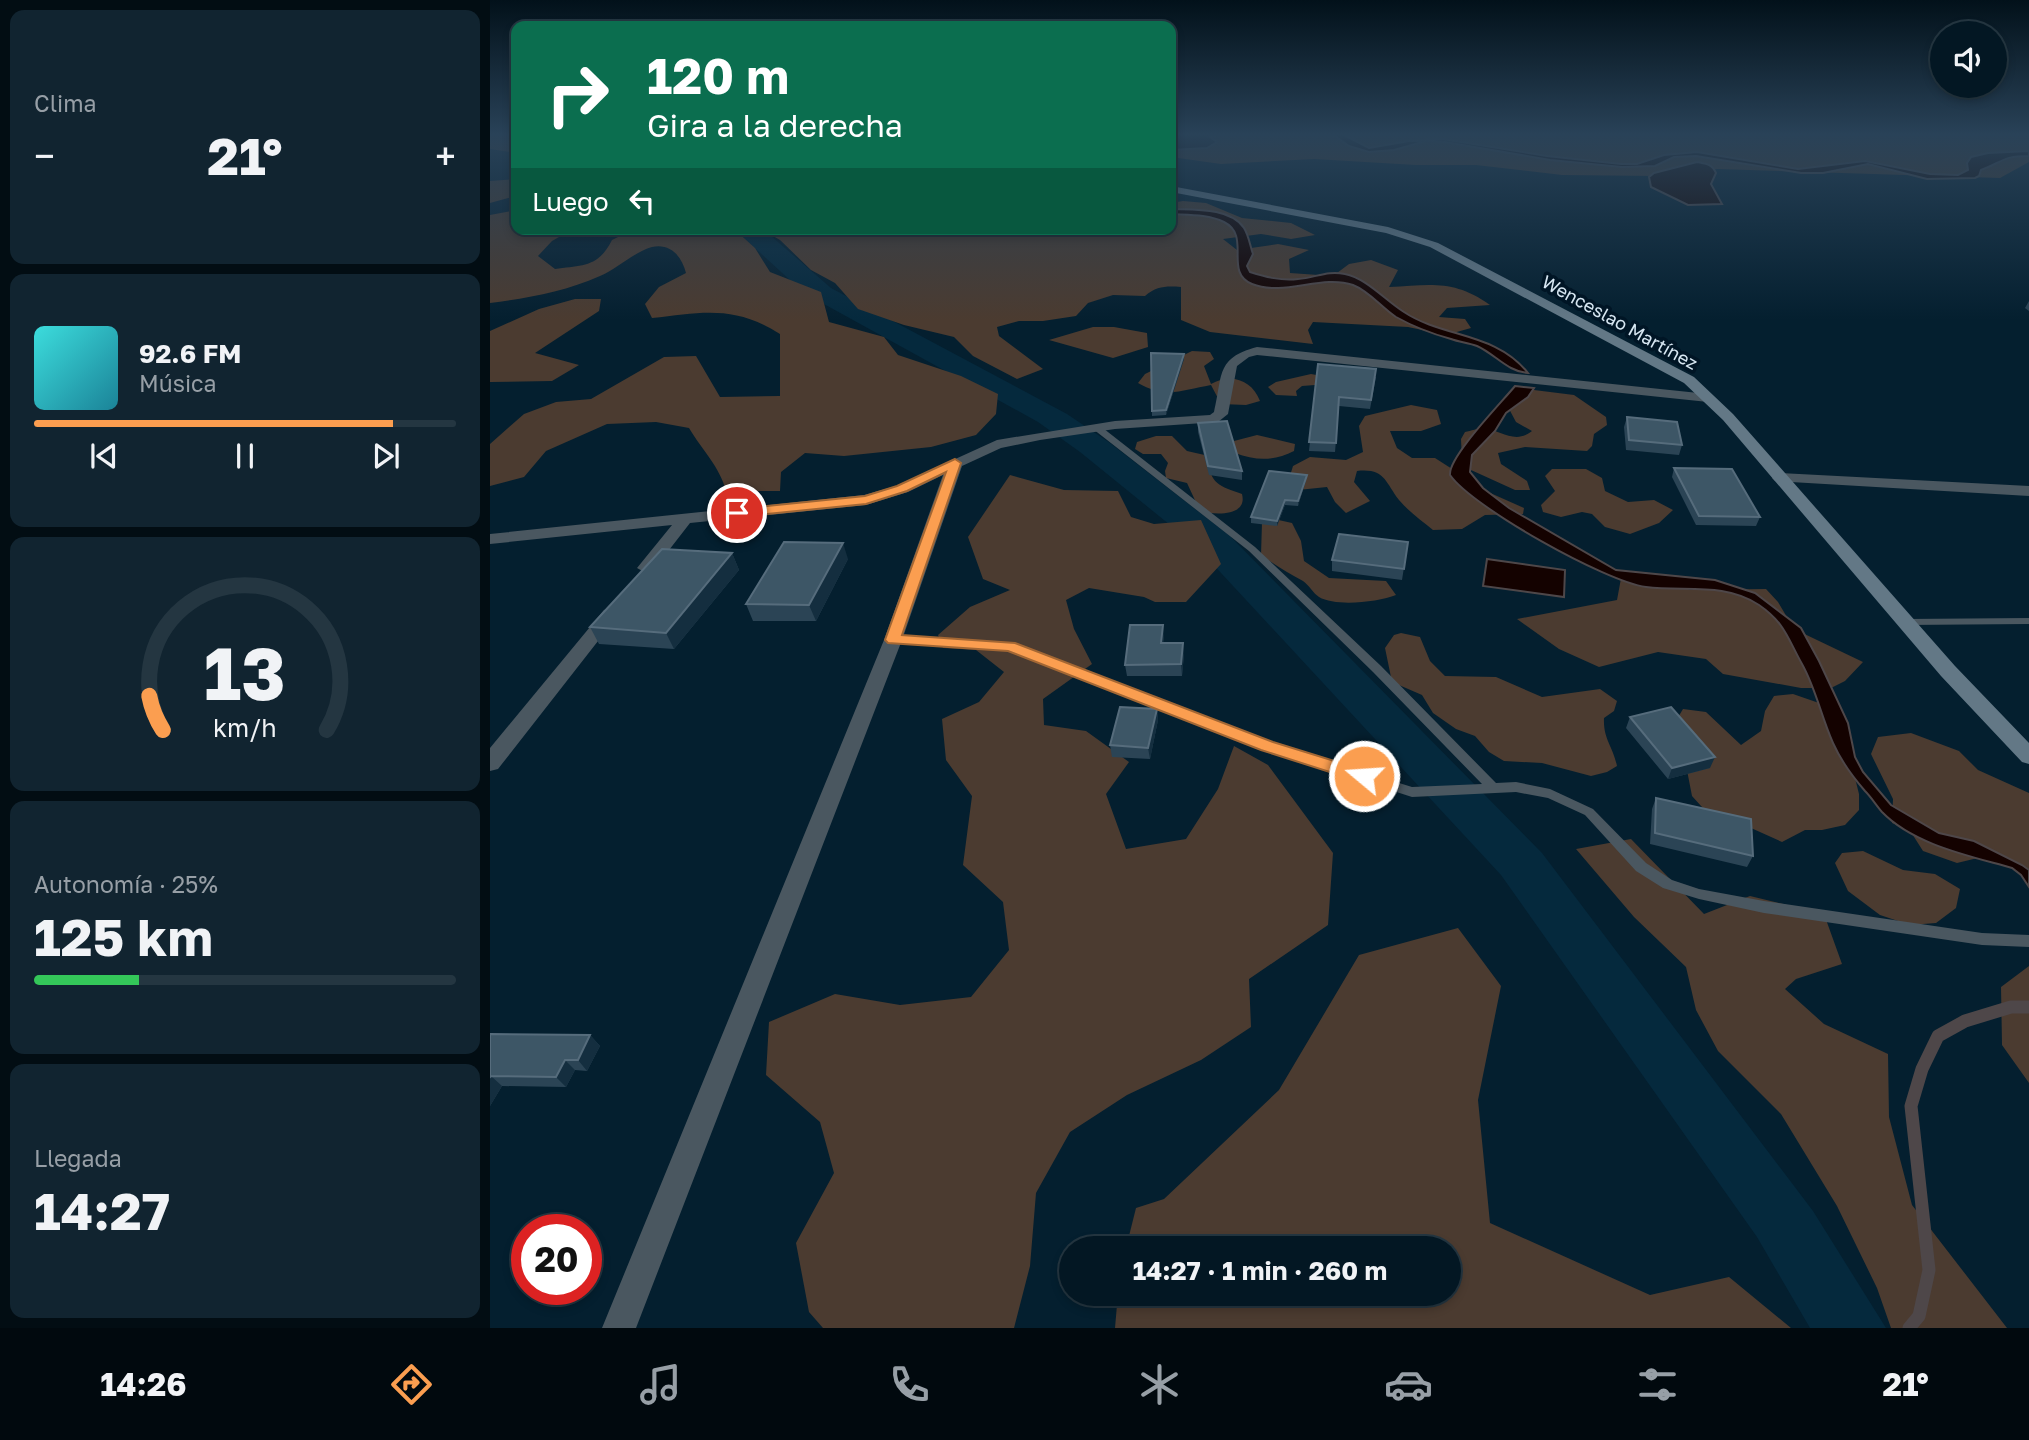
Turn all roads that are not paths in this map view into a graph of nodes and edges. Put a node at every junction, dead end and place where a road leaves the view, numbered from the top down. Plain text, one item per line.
1 (1208, 196) edge
2 (1708, 398) junction
3 (1097, 427) junction
4 (955, 463) junction
5 (1780, 478) junction
6 (2029, 491) edge
7 (686, 518) junction
8 (490, 538) edge
9 (635, 582) edge
10 (618, 603) edge
11 (2029, 621) edge
12 (1905, 622) junction
13 (893, 640) junction
14 (2022, 742) edge
15 (2029, 756) edge
16 (490, 763) edge
17 (1493, 788) junction
18 (2029, 941) edge
19 (618, 1328) edge

1 - 2 main road, Wenceslao Martínez
2 - 3 street
2 - 5 main road, Wenceslao Martínez
3 - 4 street
3 - 17 lane
4 - 7 street
4 - 13 street
5 - 6 street
5 - 12 main road, Wenceslao Martínez
7 - 8 street
7 - 9 street
10 - 16 street
11 - 12 lane
12 - 14 main road, Wenceslao Martínez
13 - 17 lane
13 - 19 street
14 - 15 main road, Wenceslao Martínez
17 - 18 lane

